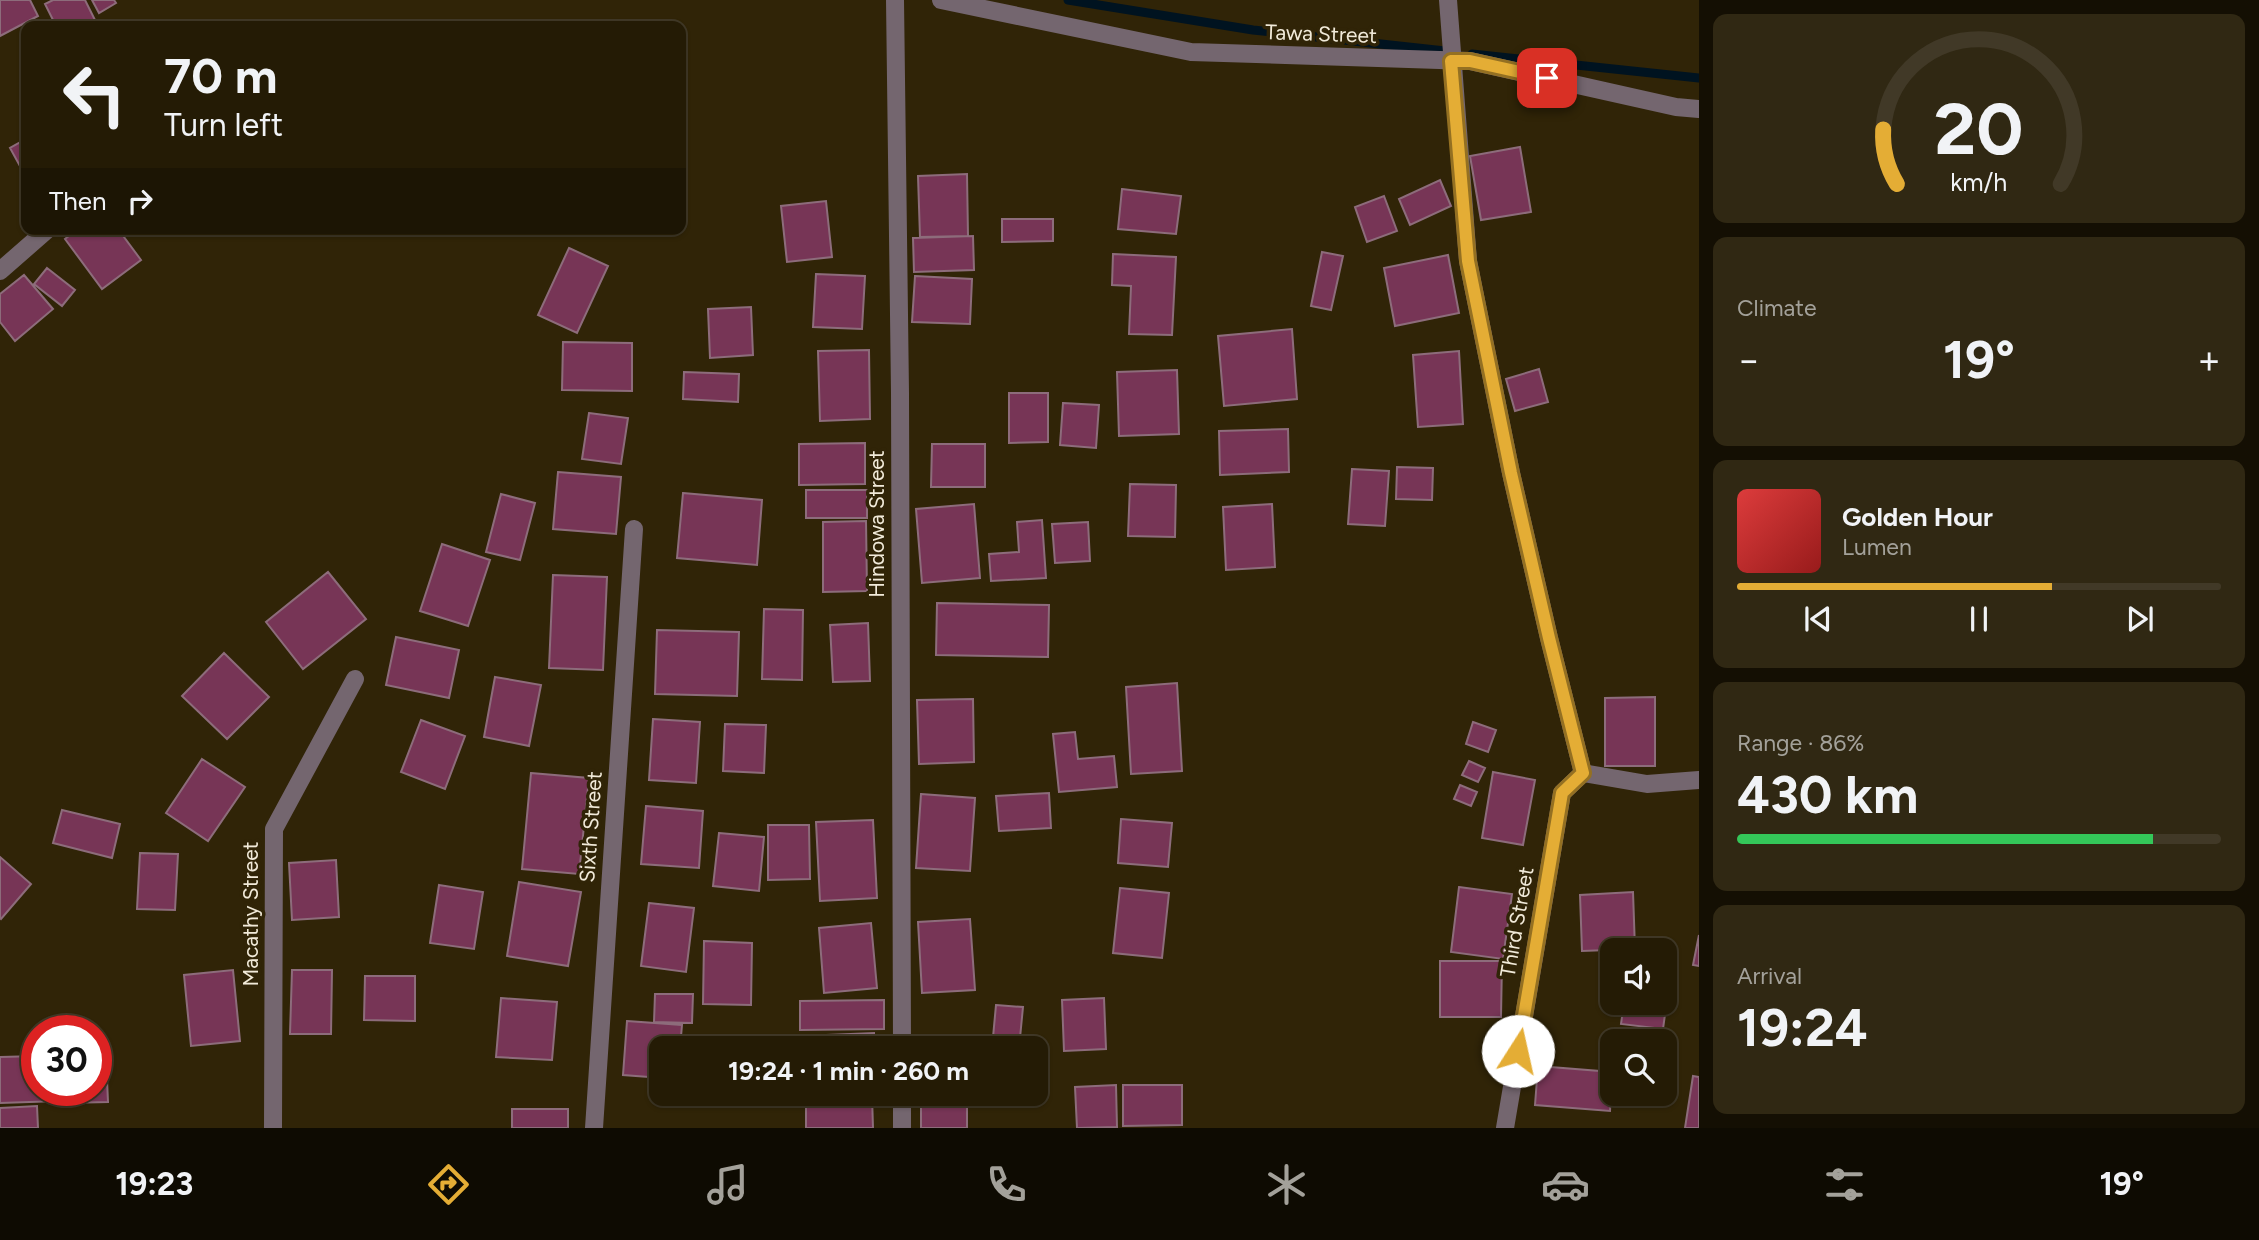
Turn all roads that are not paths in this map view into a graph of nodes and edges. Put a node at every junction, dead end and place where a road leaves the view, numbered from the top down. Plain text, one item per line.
1 (895, 0) edge
2 (942, 0) edge
3 (1448, 0) edge
4 (1451, 61) junction
5 (1699, 109) edge
6 (41, 235) edge
7 (0, 271) edge
8 (634, 528) dead end
9 (355, 679) dead end
10 (1583, 773) junction
11 (1699, 780) edge
12 (902, 1036) edge
13 (902, 1106) edge
14 (273, 1128) edge
15 (594, 1128) edge
16 (902, 1128) edge
17 (1505, 1128) edge

1 - 12 street, Hindowa Street
2 - 4 street, Tawa Street
3 - 4 street
4 - 5 street, Tawa Street
4 - 10 street
6 - 7 street
8 - 15 street, Sixth Street
9 - 14 street, Macathy Street
10 - 11 street
10 - 17 street, Third Street
13 - 16 street

